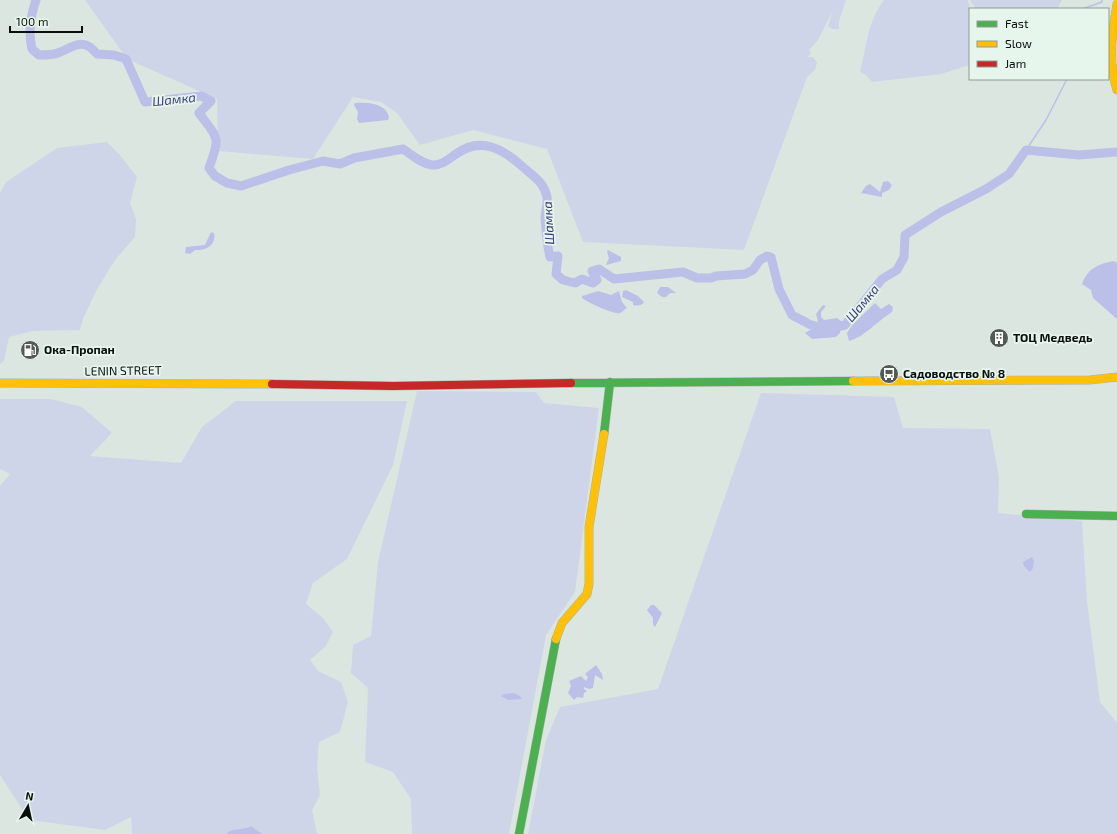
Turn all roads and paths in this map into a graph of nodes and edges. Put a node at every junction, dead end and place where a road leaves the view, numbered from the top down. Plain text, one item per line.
1 (1117, 4) edge
2 (1117, 90) edge
3 (1117, 378) edge
4 (610, 382) junction
5 (0, 383) edge
6 (1026, 514) dead end
7 (1117, 516) edge
8 (519, 834) edge

1 - 2 main road
3 - 4 main road, LENIN STREET
4 - 5 main road, LENIN STREET
4 - 8 main road
6 - 7 main road

